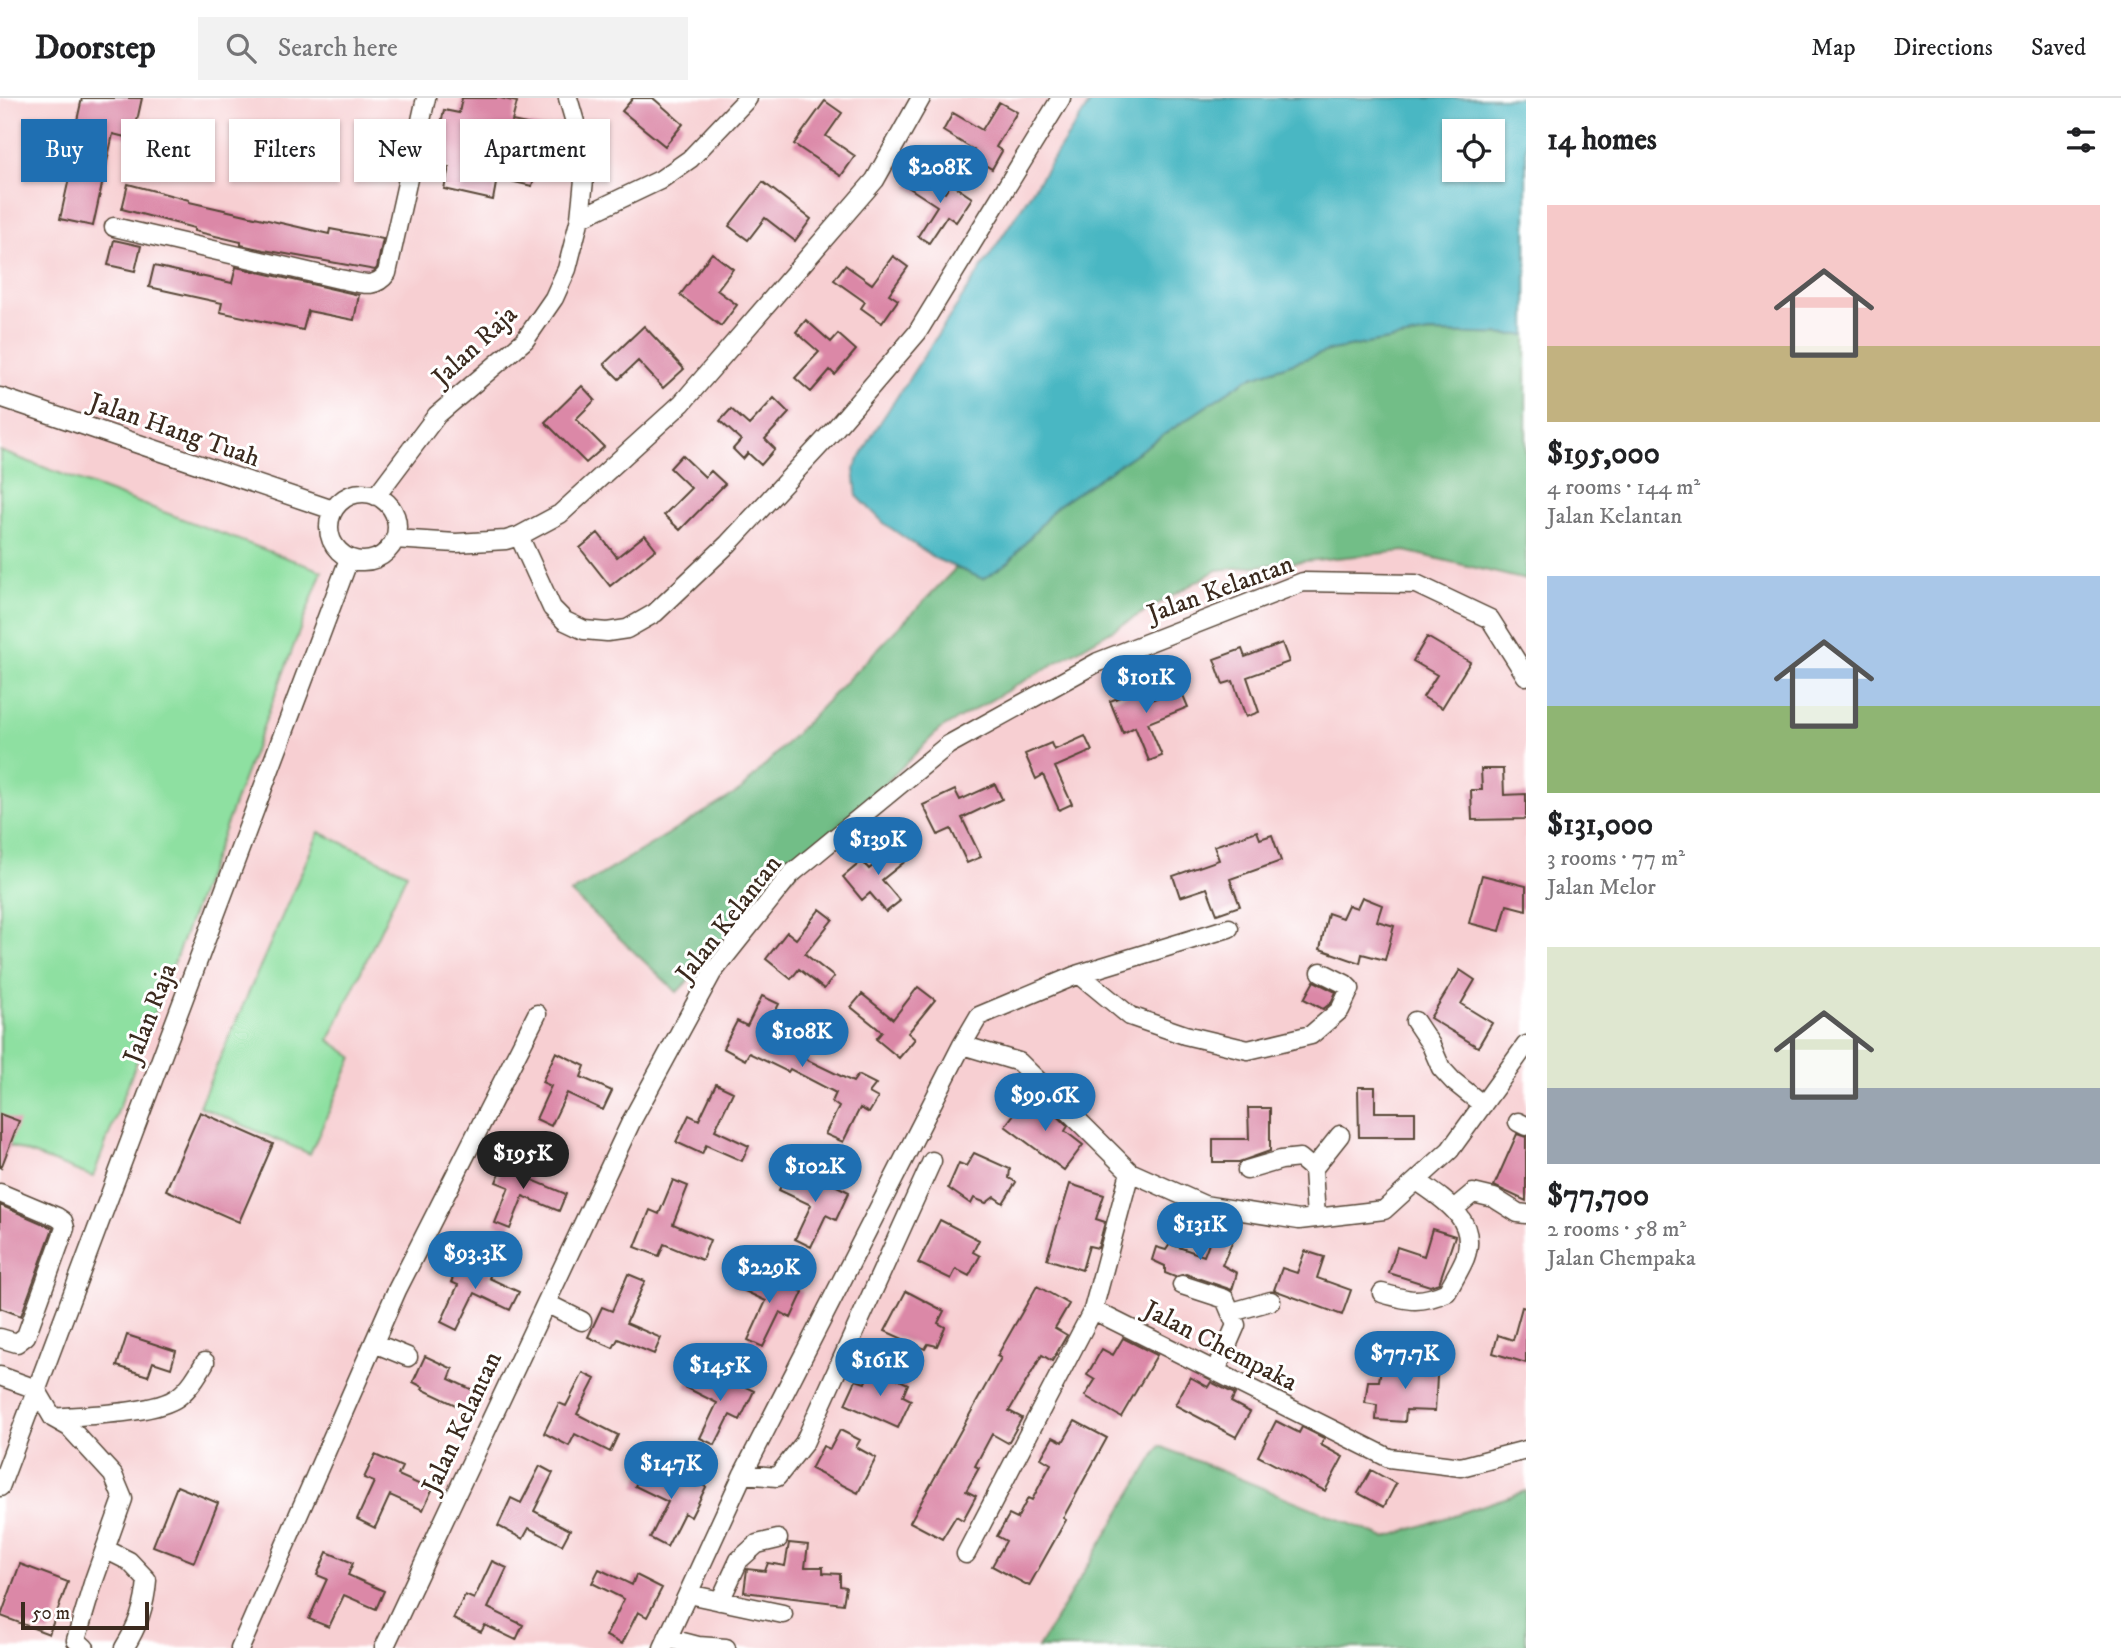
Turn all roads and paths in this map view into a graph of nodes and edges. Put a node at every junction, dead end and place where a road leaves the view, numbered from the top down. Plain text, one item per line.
1 (425, 98) edge
2 (568, 98) edge
3 (748, 98) edge
4 (921, 98) edge
5 (1062, 98) edge
6 (580, 218) junction
7 (114, 228) dead end
8 (0, 397) edge
9 (376, 496) junction
10 (333, 510) junction
11 (519, 536) junction
12 (395, 539) junction
13 (349, 559) junction
14 (1526, 676) edge
15 (1229, 928) dead end
16 (1321, 972) dead end
17 (1079, 974) junction
18 (537, 1014) dead end
19 (1415, 1021) dead end
20 (962, 1045) junction
21 (1526, 1045) edge
22 (1483, 1105) junction
23 (1340, 1135) dead end
24 (932, 1161) dead end
25 (1247, 1170) dead end
26 (1314, 1170) junction
27 (1130, 1172) junction
28 (1417, 1181) junction
29 (0, 1193) edge
30 (1455, 1208) junction
31 (1526, 1214) edge
32 (1316, 1218) junction
33 (1182, 1285) dead end
34 (1382, 1293) dead end
35 (1271, 1301) dead end
36 (546, 1303) junction
37 (1093, 1310) junction
38 (1232, 1312) junction
39 (582, 1321) dead end
40 (0, 1338) edge
41 (374, 1343) junction
42 (408, 1357) dead end
43 (205, 1362) dead end
44 (1216, 1371) junction
45 (0, 1376) edge
46 (36, 1389) junction
47 (54, 1418) junction
48 (1526, 1450) edge
49 (743, 1474) junction
50 (0, 1487) edge
51 (778, 1539) dead end
52 (105, 1549) junction
53 (966, 1554) dead end
54 (688, 1594) junction
55 (720, 1601) junction
56 (783, 1614) dead end
57 (665, 1643) edge
58 (698, 1647) edge
59 (85, 1648) edge
60 (124, 1648) edge
61 (240, 1648) edge
62 (384, 1648) edge
63 (726, 1648) edge

1 - 7 street
2 - 6 street, Jalan Raja
3 - 6 street
4 - 11 street
5 - 11 street
6 - 9 street, Jalan Raja
8 - 10 street, Jalan Hang Tuah
9 - 10 street
9 - 12 street
10 - 13 street
11 - 12 street
12 - 13 street
13 - 46 street, Jalan Raja
14 - 36 street, Jalan Kelantan
15 - 17 street
16 - 17 street
17 - 20 street
18 - 41 street
19 - 22 street
20 - 27 street
20 - 49 street
21 - 22 street
22 - 28 street
23 - 26 street
24 - 49 street
25 - 26 street
26 - 32 street
27 - 32 street
27 - 37 street
28 - 30 street
28 - 32 street
29 - 40 street
30 - 31 street
30 - 34 street
33 - 38 street
35 - 38 street
36 - 39 street
36 - 62 street, Jalan Kelantan
37 - 44 street, Jalan Chempaka
37 - 53 street
38 - 44 street
41 - 42 street
41 - 61 street
43 - 47 street
44 - 48 street, Jalan Chempaka
45 - 46 street
46 - 47 street
46 - 50 street, Jalan Raja
47 - 52 street
49 - 54 street
51 - 55 street
52 - 59 street
52 - 60 street
54 - 55 street
54 - 57 street
55 - 56 street
57 - 58 street
58 - 63 street

